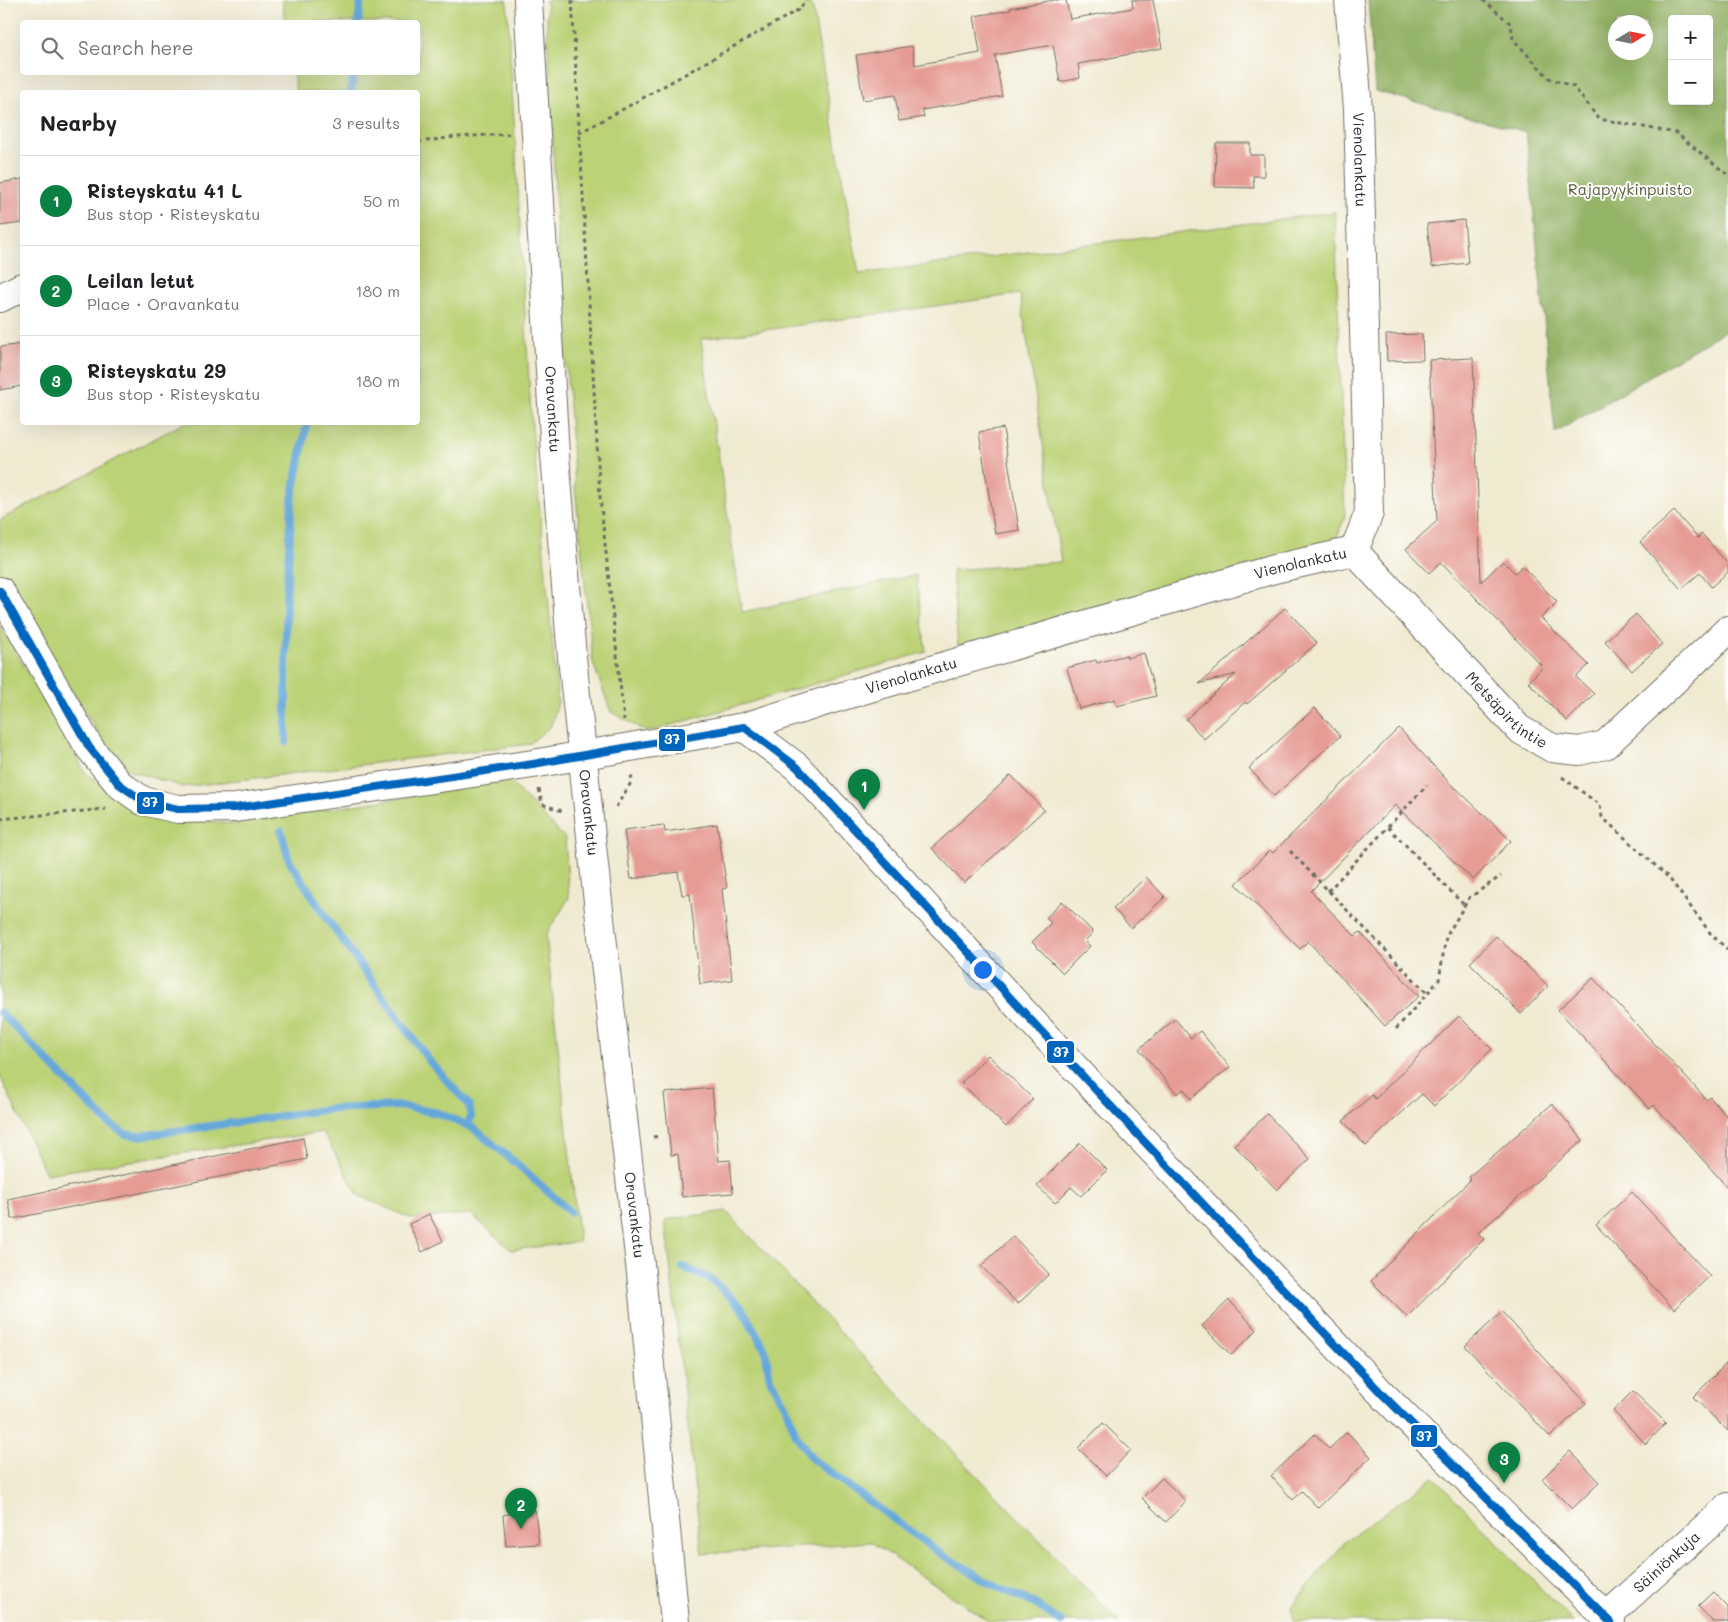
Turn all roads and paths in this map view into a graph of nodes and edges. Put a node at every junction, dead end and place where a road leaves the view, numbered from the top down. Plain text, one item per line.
1 (528, 0) edge
2 (572, 0) edge
3 (807, 0) edge
4 (1350, 0) edge
5 (1483, 0) edge
6 (536, 132) junction
7 (579, 133) junction
8 (420, 142) edge
9 (1728, 174) edge
10 (20, 288) edge
11 (0, 298) edge
12 (1354, 551) junction
13 (0, 591) edge
14 (1728, 630) edge
15 (744, 727) junction
16 (626, 748) junction
17 (582, 756) junction
18 (1555, 772) dead end
19 (1427, 785) dead end
20 (143, 801) junction
21 (616, 816) dead end
22 (0, 819) edge
23 (1388, 827) junction
24 (1290, 851) dead end
25 (1501, 876) dead end
26 (1328, 891) junction
27 (1464, 905) junction
28 (1728, 950) edge
29 (1427, 993) junction
30 (1396, 1029) dead end
31 (1728, 1507) edge
32 (1608, 1620) edge
33 (675, 1622) edge

1 - 6 street, Oravankatu
2 - 7 path
3 - 7 path
4 - 12 street, Vienolankatu
5 - 9 path
6 - 8 path
6 - 17 street, Oravankatu
7 - 16 path
10 - 11 street
12 - 14 street, Metsäpirtintie
12 - 15 street, Vienolankatu
13 - 20 street
15 - 16 street, Vienolankatu
15 - 32 street
16 - 17 street, Vienolankatu
16 - 21 path
17 - 20 street, Vienolankatu
17 - 33 street, Oravankatu
18 - 28 path
19 - 23 path
20 - 22 path
23 - 26 path
23 - 27 path
24 - 26 path
25 - 27 path
26 - 29 path
27 - 29 path
29 - 30 path
31 - 32 street, Säiniönkuja

